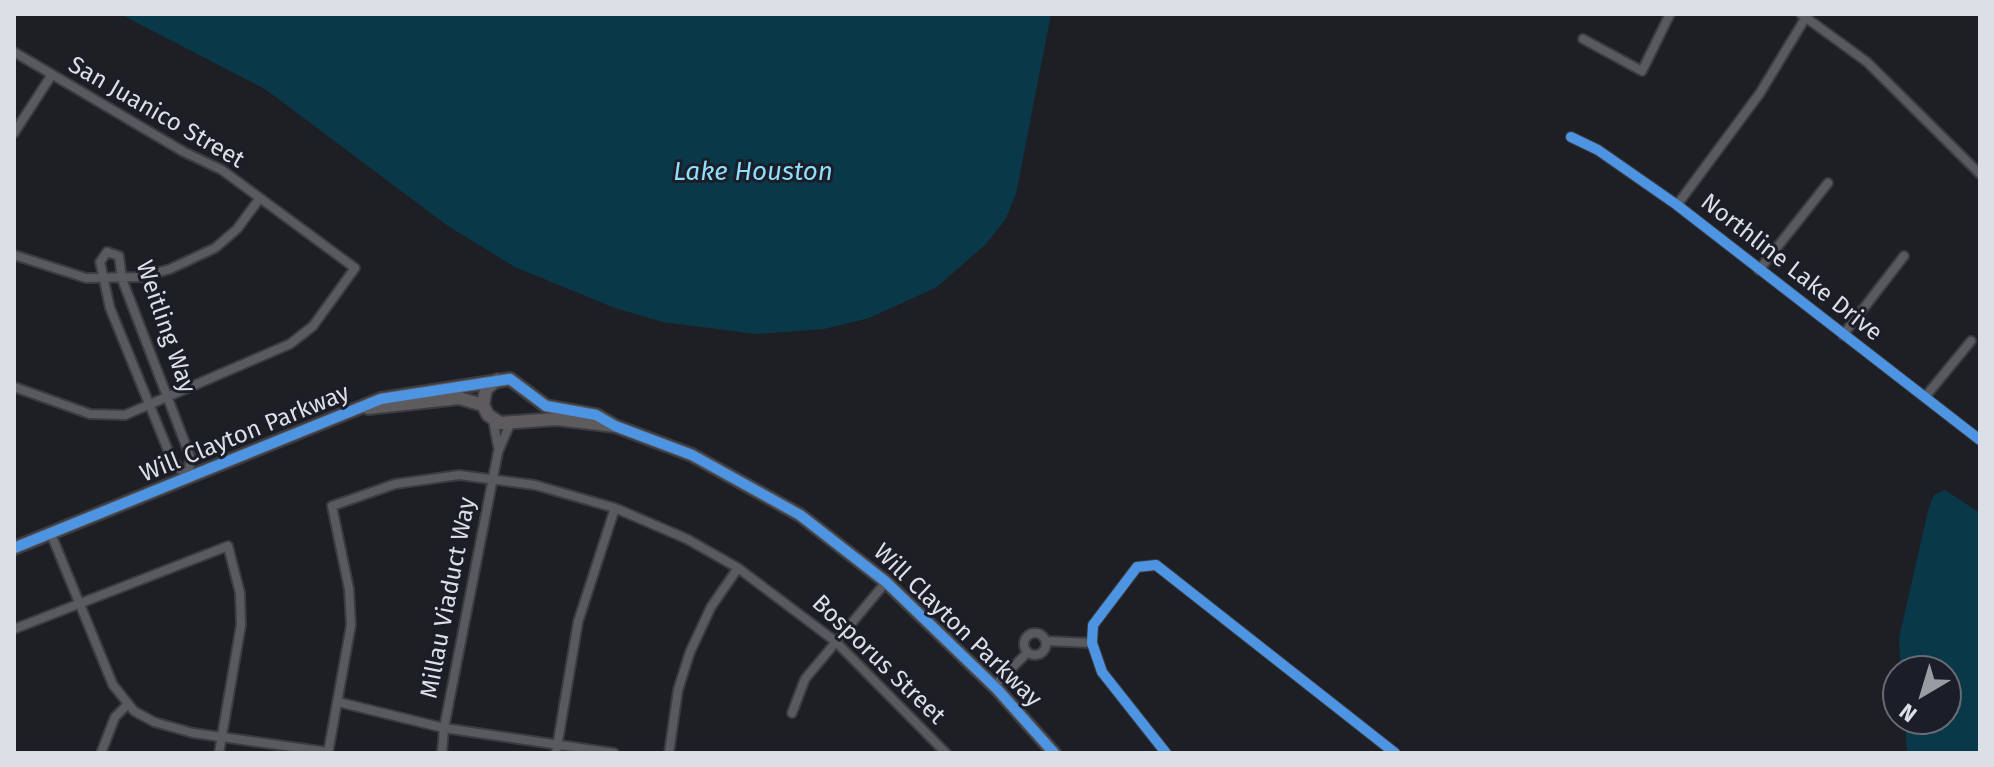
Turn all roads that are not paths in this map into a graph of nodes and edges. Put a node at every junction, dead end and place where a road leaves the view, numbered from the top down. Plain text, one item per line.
1 (1670, 14) edge
2 (1804, 16) edge
3 (1583, 39) dead end
4 (14, 52) edge
5 (51, 76) junction
6 (14, 133) edge
7 (1571, 137) dead end
8 (1980, 174) edge
9 (1828, 183) dead end
10 (260, 198) junction
11 (1677, 205) junction
12 (14, 255) edge
13 (1904, 256) dead end
14 (1759, 270) junction
15 (104, 279) junction
16 (122, 279) junction
17 (1843, 335) junction
18 (1971, 341) dead end
19 (497, 380) junction
20 (14, 387) edge
21 (525, 391) junction
22 (1925, 397) junction
23 (168, 398) junction
24 (483, 405) junction
25 (148, 406) junction
26 (361, 409) junction
27 (493, 420) junction
28 (512, 423) junction
29 (615, 426) junction
30 (1980, 440) edge
31 (498, 452) junction
32 (494, 478) junction
33 (189, 479) junction
34 (615, 508) junction
35 (51, 534) junction
36 (14, 548) edge
37 (738, 568) junction
38 (886, 582) junction
39 (79, 603) junction
40 (14, 629) edge
41 (835, 641) junction
42 (1046, 641) junction
43 (1092, 643) junction
44 (1028, 652) junction
45 (994, 686) junction
46 (338, 702) junction
47 (127, 705) junction
48 (792, 713) dead end
49 (444, 728) junction
50 (222, 737) junction
51 (556, 750) edge
52 (328, 752) edge
53 (101, 753) edge
54 (219, 753) edge
55 (442, 753) edge
56 (614, 753) edge
57 (669, 753) edge
58 (946, 753) edge
59 (1054, 753) edge
60 (1166, 753) edge
61 (1395, 753) edge

1 - 3 street
2 - 8 street
2 - 11 street
4 - 5 street, San Juanico Street
5 - 6 street
5 - 10 street, San Juanico Street
7 - 11 street, Northline Lake Drive
9 - 14 street
10 - 16 street
10 - 23 street, San Juanico Street
11 - 14 street, Northline Lake Drive
12 - 15 street
13 - 17 street
14 - 17 street, Northline Lake Drive
15 - 16 street
15 - 16 street, Weitling Way
15 - 25 street, Weitling Way
16 - 23 street, Weitling Way
17 - 22 street, Northline Lake Drive
18 - 22 street
19 - 21 street
19 - 24 street
19 - 26 street, Will Clayton Parkway
20 - 25 street
21 - 28 street
21 - 29 street, Will Clayton Parkway
22 - 30 street, Northline Lake Drive
23 - 25 street
23 - 33 street, Weitling Way
24 - 26 street, Will Clayton Parkway
24 - 27 street
25 - 33 street, Weitling Way
26 - 33 street, Will Clayton Parkway
27 - 28 street
27 - 31 street, Millau Viaduct Way
28 - 29 street, Will Clayton Parkway
28 - 31 street, Millau Viaduct Way
29 - 38 street, Will Clayton Parkway
31 - 32 street, Millau Viaduct Way
32 - 34 street, Bosporus Street
32 - 46 street, Bosporus Street
32 - 49 street, Millau Viaduct Way
33 - 35 street, Will Clayton Parkway
34 - 37 street, Bosporus Street
34 - 51 street
35 - 36 street, Will Clayton Parkway
35 - 39 street
37 - 41 street, Bosporus Street
37 - 57 street
38 - 41 street
38 - 45 street, Will Clayton Parkway
39 - 40 street
39 - 47 street
39 - 50 street
41 - 48 street
41 - 58 street, Bosporus Street
42 - 43 street
42 - 44 street
42 - 44 street
43 - 60 street
43 - 61 street
44 - 45 street
45 - 59 street, Will Clayton Parkway
46 - 49 street
46 - 52 street
47 - 50 street
47 - 53 street
49 - 51 street
49 - 55 street, Millau Viaduct Way
50 - 52 street
50 - 54 street
51 - 56 street

